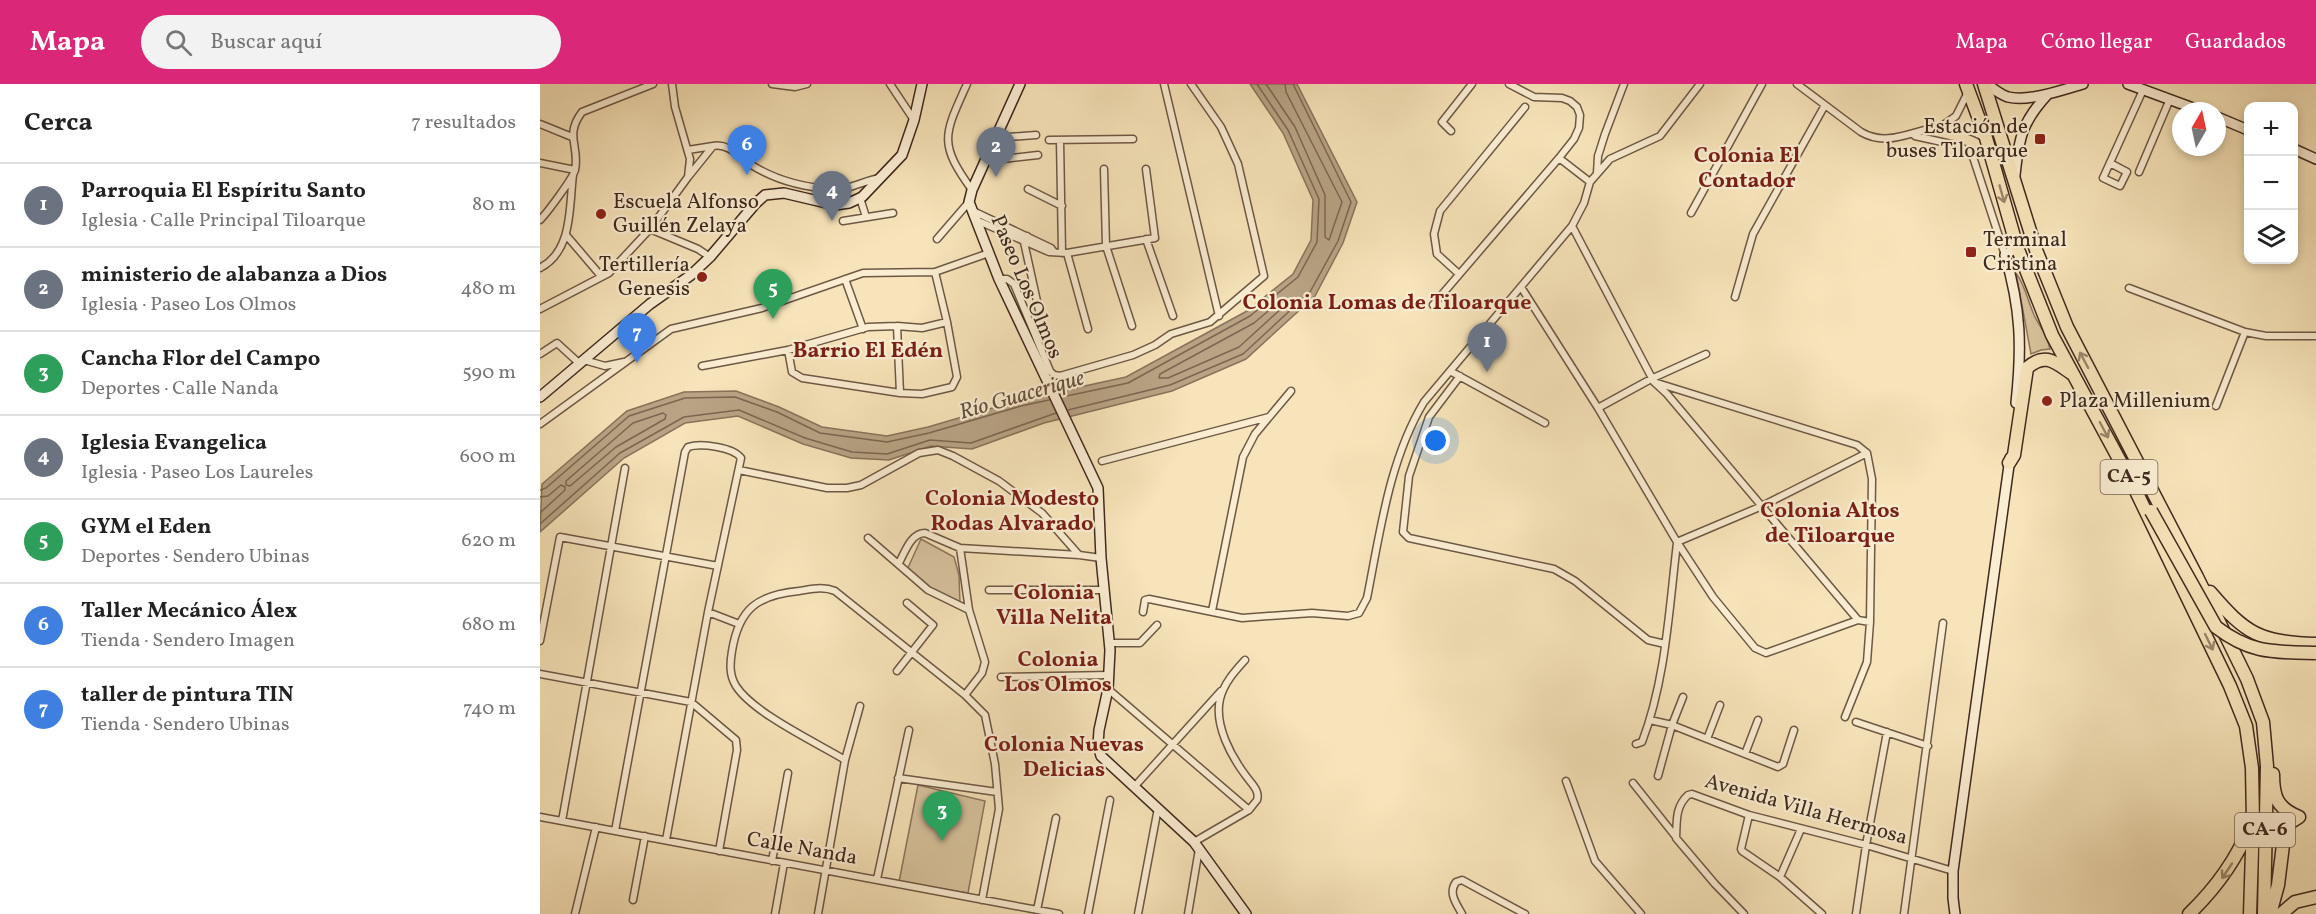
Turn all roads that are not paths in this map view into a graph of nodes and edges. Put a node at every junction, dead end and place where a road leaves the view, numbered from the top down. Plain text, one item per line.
1 (653, 84) edge
2 (672, 84) edge
3 (772, 84) edge
4 (807, 84) edge
5 (890, 84) edge
6 (922, 84) edge
7 (967, 84) edge
8 (1020, 84) edge
9 (1164, 84) edge
10 (1191, 84) edge
11 (1472, 84) edge
12 (1509, 84) edge
13 (1624, 84) edge
14 (1700, 84) edge
15 (1762, 84) edge
16 (1797, 84) edge
17 (1986, 84) edge
18 (2083, 84) edge
19 (2128, 84) edge
20 (1967, 87) edge
21 (2144, 90) junction
22 (2048, 94) junction
23 (2170, 99) junction
24 (2178, 102) edge
25 (1825, 105) junction
26 (1525, 107) dead end
27 (914, 120) junction
28 (2226, 121) edge
29 (540, 124) edge
30 (1942, 126) junction
31 (2244, 128) edge
32 (1451, 131) dead end
33 (1036, 135) dead end
34 (1912, 135) junction
35 (572, 137) junction
36 (996, 138) junction
37 (1986, 138) junction
38 (1133, 139) dead end
39 (1050, 140) dead end
40 (1060, 140) junction
41 (713, 146) junction
42 (688, 150) junction
43 (2298, 151) edge
44 (1038, 155) dead end
45 (1559, 158) junction
46 (2316, 159) edge
47 (985, 160) junction
48 (540, 163) edge
49 (2110, 163) dead end
50 (1104, 169) dead end
51 (1146, 169) dead end
52 (574, 172) junction
53 (2139, 172) dead end
54 (1597, 174) junction
55 (688, 177) junction
56 (881, 178) junction
57 (2014, 181) junction
58 (1590, 182) junction
59 (1028, 189) dead end
60 (972, 190) junction
61 (860, 198) junction
62 (1062, 206) junction
63 (893, 213) dead end
64 (1692, 213) dead end
65 (978, 215) junction
66 (866, 217) junction
67 (540, 220) edge
68 (843, 221) dead end
69 (1572, 226) junction
70 (650, 229) junction
71 (566, 235) junction
72 (937, 239) dead end
73 (1025, 239) junction
74 (1146, 239) junction
75 (1106, 246) junction
76 (2017, 247) junction
77 (988, 253) junction
78 (1065, 253) junction
79 (2005, 255) junction
80 (710, 257) junction
81 (540, 268) edge
82 (935, 272) junction
83 (1459, 274) junction
84 (601, 276) junction
85 (845, 279) junction
86 (999, 279) junction
87 (1521, 287) junction
88 (2129, 288) dead end
89 (1735, 297) dead end
90 (1433, 305) dead end
91 (540, 309) edge
92 (1173, 316) dead end
93 (1219, 316) junction
94 (947, 322) junction
95 (897, 326) junction
96 (1132, 326) dead end
97 (863, 329) junction
98 (1088, 329) dead end
99 (2244, 332) junction
100 (1044, 333) dead end
101 (2316, 336) edge
102 (788, 350) junction
103 (540, 354) edge
104 (1706, 354) dead end
105 (627, 361) junction
106 (582, 362) junction
107 (702, 366) dead end
108 (1450, 371) junction
109 (2074, 375) junction
110 (1460, 376) junction
111 (1652, 380) junction
112 (1291, 391) dead end
113 (900, 393) junction
114 (540, 397) edge
115 (2216, 406) dead end
116 (1598, 408) junction
117 (1269, 417) junction
118 (1545, 423) dead end
119 (540, 424) edge
120 (1867, 453) junction
121 (1102, 461) dead end
122 (2009, 463) junction
123 (625, 468) dead end
124 (738, 470) junction
125 (1762, 506) junction
126 (2146, 507) junction
127 (868, 538) dead end
128 (1677, 542) junction
129 (611, 546) junction
130 (960, 548) junction
131 (1079, 555) junction
132 (666, 556) junction
133 (1101, 558) junction
134 (899, 563) junction
135 (718, 566) junction
136 (2197, 577) junction
137 (989, 590) dead end
138 (1104, 590) junction
139 (907, 603) dead end
140 (969, 610) junction
141 (1212, 611) junction
142 (708, 612) junction
143 (1143, 612) dead end
144 (1858, 620) junction
145 (1870, 622) junction
146 (1943, 623) dead end
147 (739, 624) junction
148 (1157, 625) dead end
149 (540, 641) edge
150 (1109, 642) junction
151 (1665, 644) junction
152 (2316, 644) edge
153 (912, 653) junction
154 (2316, 653) edge
155 (1245, 660) dead end
156 (897, 671) dead end
157 (540, 674) edge
158 (1109, 675) junction
159 (1001, 677) dead end
160 (586, 683) junction
161 (1224, 687) junction
162 (1108, 689) junction
163 (639, 692) junction
164 (965, 694) junction
165 (1683, 697) dead end
166 (691, 702) junction
167 (1720, 705) dead end
168 (860, 706) dead end
169 (1845, 717) dead end
170 (1650, 720) junction
171 (1758, 720) dead end
172 (1856, 722) dead end
173 (1672, 725) junction
174 (909, 730) dead end
175 (1794, 730) dead end
176 (1887, 732) junction
177 (1707, 739) junction
178 (2265, 739) junction
179 (1636, 744) dead end
180 (1173, 745) junction
181 (1928, 746) junction
182 (1745, 754) junction
183 (845, 760) junction
184 (788, 774) dead end
185 (1658, 776) dead end
186 (898, 778) junction
187 (1566, 781) dead end
188 (1633, 783) dead end
189 (1135, 786) junction
190 (997, 792) junction
191 (1110, 800) dead end
192 (1158, 807) junction
193 (1249, 810) junction
194 (1749, 815) junction
195 (540, 817) edge
196 (1056, 818) dead end
197 (2253, 820) junction
198 (562, 821) junction
199 (596, 827) junction
200 (1801, 829) junction
201 (615, 831) junction
202 (645, 837) junction
203 (1676, 838) junction
204 (666, 840) junction
205 (1197, 845) junction
206 (1866, 845) junction
207 (719, 851) junction
208 (1911, 858) junction
209 (772, 861) junction
210 (784, 863) junction
211 (826, 871) junction
212 (1953, 871) junction
213 (1780, 877) junction
214 (877, 879) junction
215 (2316, 897) edge
216 (633, 900) dead end
217 (982, 900) junction
218 (2316, 904) edge
219 (1037, 910) junction
220 (575, 914) edge
221 (775, 914) edge
222 (818, 914) edge
223 (1059, 914) edge
224 (1088, 914) edge
225 (1138, 914) edge
226 (1188, 914) edge
227 (1246, 914) edge
228 (1462, 914) edge
229 (1525, 914) edge
230 (1641, 914) edge
231 (1744, 914) edge
232 (1822, 914) edge
233 (1856, 914) edge
234 (1904, 914) edge
235 (1955, 914) edge
236 (2189, 914) edge
237 (2250, 914) edge
238 (2264, 914) edge
239 (2270, 914) edge
240 (2281, 914) edge
241 (2290, 914) edge

1 - 35 street
2 - 42 street
3 - 4 street
5 - 27 street
6 - 27 street
7 - 60 street
8 - 36 street, Paseo Los Olmos
9 - 93 street
10 - 93 street
11 - 32 street
12 - 45 street
13 - 54 street
14 - 54 street
15 - 64 street
16 - 25 street
17 - 22 street
17 - 57 highway, CA-5
18 - 22 street
19 - 21 street
20 - 30 street
20 - 37 highway, CA-5
21 - 23 street
21 - 49 street
22 - 57 street
23 - 24 street
23 - 53 street
25 - 34 street
25 - 89 street
26 - 83 street
27 - 56 street
28 - 31 street
29 - 35 street
30 - 34 street
30 - 37 street
33 - 36 street
34 - 79 street
35 - 52 street
36 - 47 street, Paseo Los Olmos
37 -> 76 highway, CA-5
38 - 40 street
39 - 40 street
40 - 62 street
41 - 42 street
41 - 55 street
41 - 56 street
42 - 55 street
43 - 46 street
44 - 47 street
45 - 58 street
45 - 83 street
47 - 60 street, Paseo Los Olmos
48 - 52 street
50 - 75 street
51 - 74 street
52 - 67 street
52 - 71 street
54 - 58 street
55 - 70 street
56 - 61 street
136 -> 57 highway, CA-5
58 - 69 street
59 - 62 street
60 - 65 street, Paseo Los Olmos
61 - 66 street
61 - 80 street
62 - 78 street
63 - 66 street
65 - 72 street
65 - 73 street
65 - 77 street, Paseo Los Olmos
66 - 68 street
69 - 87 street
69 - 111 street
70 - 80 street
70 - 84 street
71 - 81 street
71 - 84 street
73 - 78 street
73 - 100 street
74 - 75 street
74 - 92 street
75 - 78 street
75 - 96 street
76 - 79 street
76 - 109 highway, CA-5
77 - 82 street
77 - 86 street, Paseo Los Olmos
78 - 98 street
79 - 122 street
80 - 106 street
82 - 85 street
82 - 94 street
83 - 90 street
84 - 91 street
85 - 97 street
85 - 105 street
86 - 93 street
86 - 133 street, Paseo Los Olmos
87 - 108 street
87 - 116 street
88 - 99 street
94 - 95 street
94 - 113 street
95 - 97 street
95 - 113 street
97 - 102 street
99 - 101 street
99 - 115 street
102 - 107 street
102 - 113 street
103 - 106 street
104 - 111 street
105 - 106 street
105 - 119 street
106 - 114 street
108 - 110 street
108 - 141 street
109 - 122 highway
109 -> 126 highway, CA-5
110 - 118 street
110 - 151 street
111 - 116 street
111 - 120 street
111 - 125 street
112 - 117 street
116 - 128 street
117 - 121 street
117 - 141 street
120 - 125 street
120 - 145 street
122 - 212 street
123 - 129 street
124 - 131 street
124 - 132 street
124 - 135 street
125 - 128 street
125 - 144 street
126 - 154 highway, bridge
126 -> 197 highway, CA-5
127 - 134 street
128 - 144 street
128 - 151 street
129 - 132 street
129 - 149 street
129 - 160 street
130 - 131 street
130 - 134 street
130 - 140 street
131 - 133 street
132 - 135 street
132 - 163 street
133 - 138 street, Paseo Los Olmos
134 - 140 street
135 - 142 street
136 - 152 highway
136 - 178 highway, CA-5
137 - 138 street
138 - 150 street, Paseo Los Olmos
139 - 153 street
140 - 164 street
141 - 143 street
142 - 147 street
142 - 166 street
144 - 145 street
145 - 169 street
146 - 181 street
147 - 153 street
147 - 183 street
148 - 150 street
150 - 158 street, Paseo Los Olmos
151 - 170 street
153 - 156 street
153 - 164 street
155 - 161 street
157 - 160 street
158 - 159 street
158 - 162 street, Paseo Los Olmos
160 - 163 street
160 - 198 street
161 - 180 street
161 - 193 street
162 - 180 street
162 - 189 street, Paseo Los Olmos
163 - 166 street
163 - 201 street
164 - 190 street
165 - 173 street
166 - 204 street
166 - 207 street
167 - 177 street
168 - 183 street
170 - 173 street
170 - 179 street
171 - 182 street
172 - 176 street
173 - 177 street
173 - 185 street
174 - 186 street
175 - 182 street
176 - 181 street
176 - 206 street
177 - 182 street
178 - 238 highway, CA-6
178 - 239 highway
180 - 189 street
180 - 193 street
181 - 208 street
183 - 211 street
184 - 209 street
186 - 190 street
186 - 214 street
187 - 230 street
188 - 203 street
189 - 192 street, Paseo Los Olmos
190 - 217 street
191 - 224 street
192 - 205 street, Paseo Los Olmos
192 - 225 street
193 - 205 street
194 - 200 street, Avenida Villa Hermosa
194 - 203 street, Avenida Villa Hermosa
194 - 213 street
195 - 198 street, Calle Nanda
196 - 219 street
197 -> 236 highway
197 - 237 highway, CA-6
198 - 199 street, Calle Nanda
199 - 201 street, Calle Nanda
199 - 220 street
200 - 206 street, Avenida Villa Hermosa
200 - 213 street
201 - 202 street, Calle Nanda
202 - 204 street, Calle Nanda
202 - 216 street
203 - 231 street
204 - 207 street, Calle Nanda
205 - 226 street
205 - 227 street, Paseo Los Olmos
206 - 208 street, Avenida Villa Hermosa
206 - 233 street
207 - 209 street, Calle Nanda
208 - 212 street, Avenida Villa Hermosa
208 - 234 street
209 - 210 street, Calle Nanda
210 - 211 street, Calle Nanda
210 - 221 street
211 - 214 street, Calle Nanda
211 - 222 street
212 - 235 street
213 - 232 street
214 - 217 street, Calle Nanda
215 - 240 highway
217 - 219 street, Calle Nanda
218 - 241 highway
219 - 223 street, Calle Nanda
228 - 229 street

